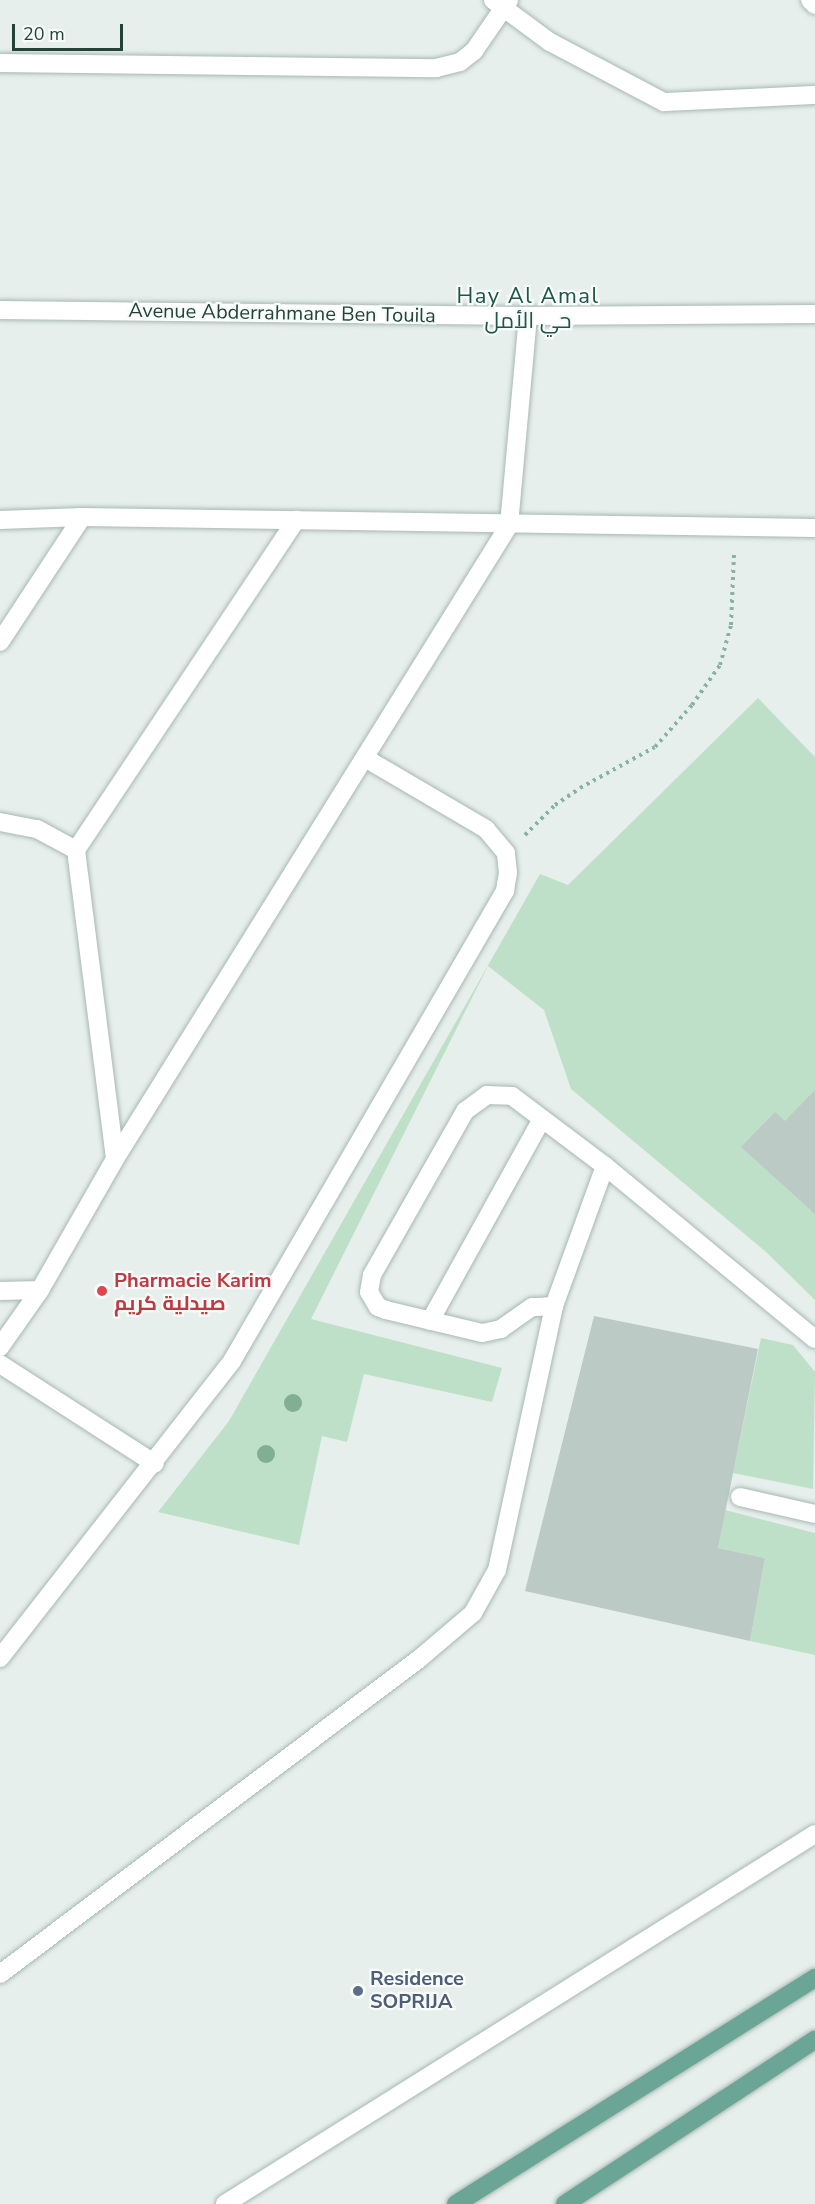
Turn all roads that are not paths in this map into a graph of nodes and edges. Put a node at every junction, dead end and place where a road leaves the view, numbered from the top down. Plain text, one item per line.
1 (810, 0) edge
2 (502, 2) edge
3 (815, 5) edge
4 (0, 63) edge
5 (815, 95) edge
6 (0, 310) edge
7 (815, 314) edge
8 (528, 316) junction
9 (82, 517) junction
10 (0, 520) edge
11 (296, 520) junction
12 (509, 525) junction
13 (815, 528) edge
14 (0, 642) edge
15 (365, 758) junction
16 (0, 822) edge
17 (76, 850) junction
18 (542, 1119) junction
19 (115, 1159) junction
20 (605, 1166) junction
21 (40, 1290) junction
22 (0, 1291) edge
23 (554, 1306) junction
24 (430, 1321) junction
25 (815, 1339) edge
26 (0, 1347) edge
27 (0, 1364) edge
28 (154, 1464) junction
29 (740, 1497) dead end
30 (815, 1514) edge
31 (0, 1658) edge
32 (815, 1833) edge
33 (0, 1974) edge
34 (815, 1978) edge
35 (815, 2040) edge
36 (225, 2204) edge
37 (456, 2204) edge
38 (565, 2204) edge

1 - 3 street
2 - 4 street
2 - 5 street
6 - 8 street, Avenue Abderrahmane Ben Touila
7 - 8 street, Avenue Abderrahmane Ben Touila
8 - 12 street
9 - 10 street
9 - 11 street
9 - 14 street
11 - 12 street
11 - 17 street
12 - 13 street
12 - 15 street
15 - 19 street
15 - 28 street
16 - 17 street
17 - 19 street
18 - 20 street
18 - 24 street
18 - 24 street
19 - 21 street
20 - 23 street
20 - 25 street
21 - 22 street
21 - 26 street
23 - 24 street
23 - 33 street
27 - 28 street
28 - 31 street
29 - 30 street
32 - 36 street
34 - 37 main road
35 - 38 main road

